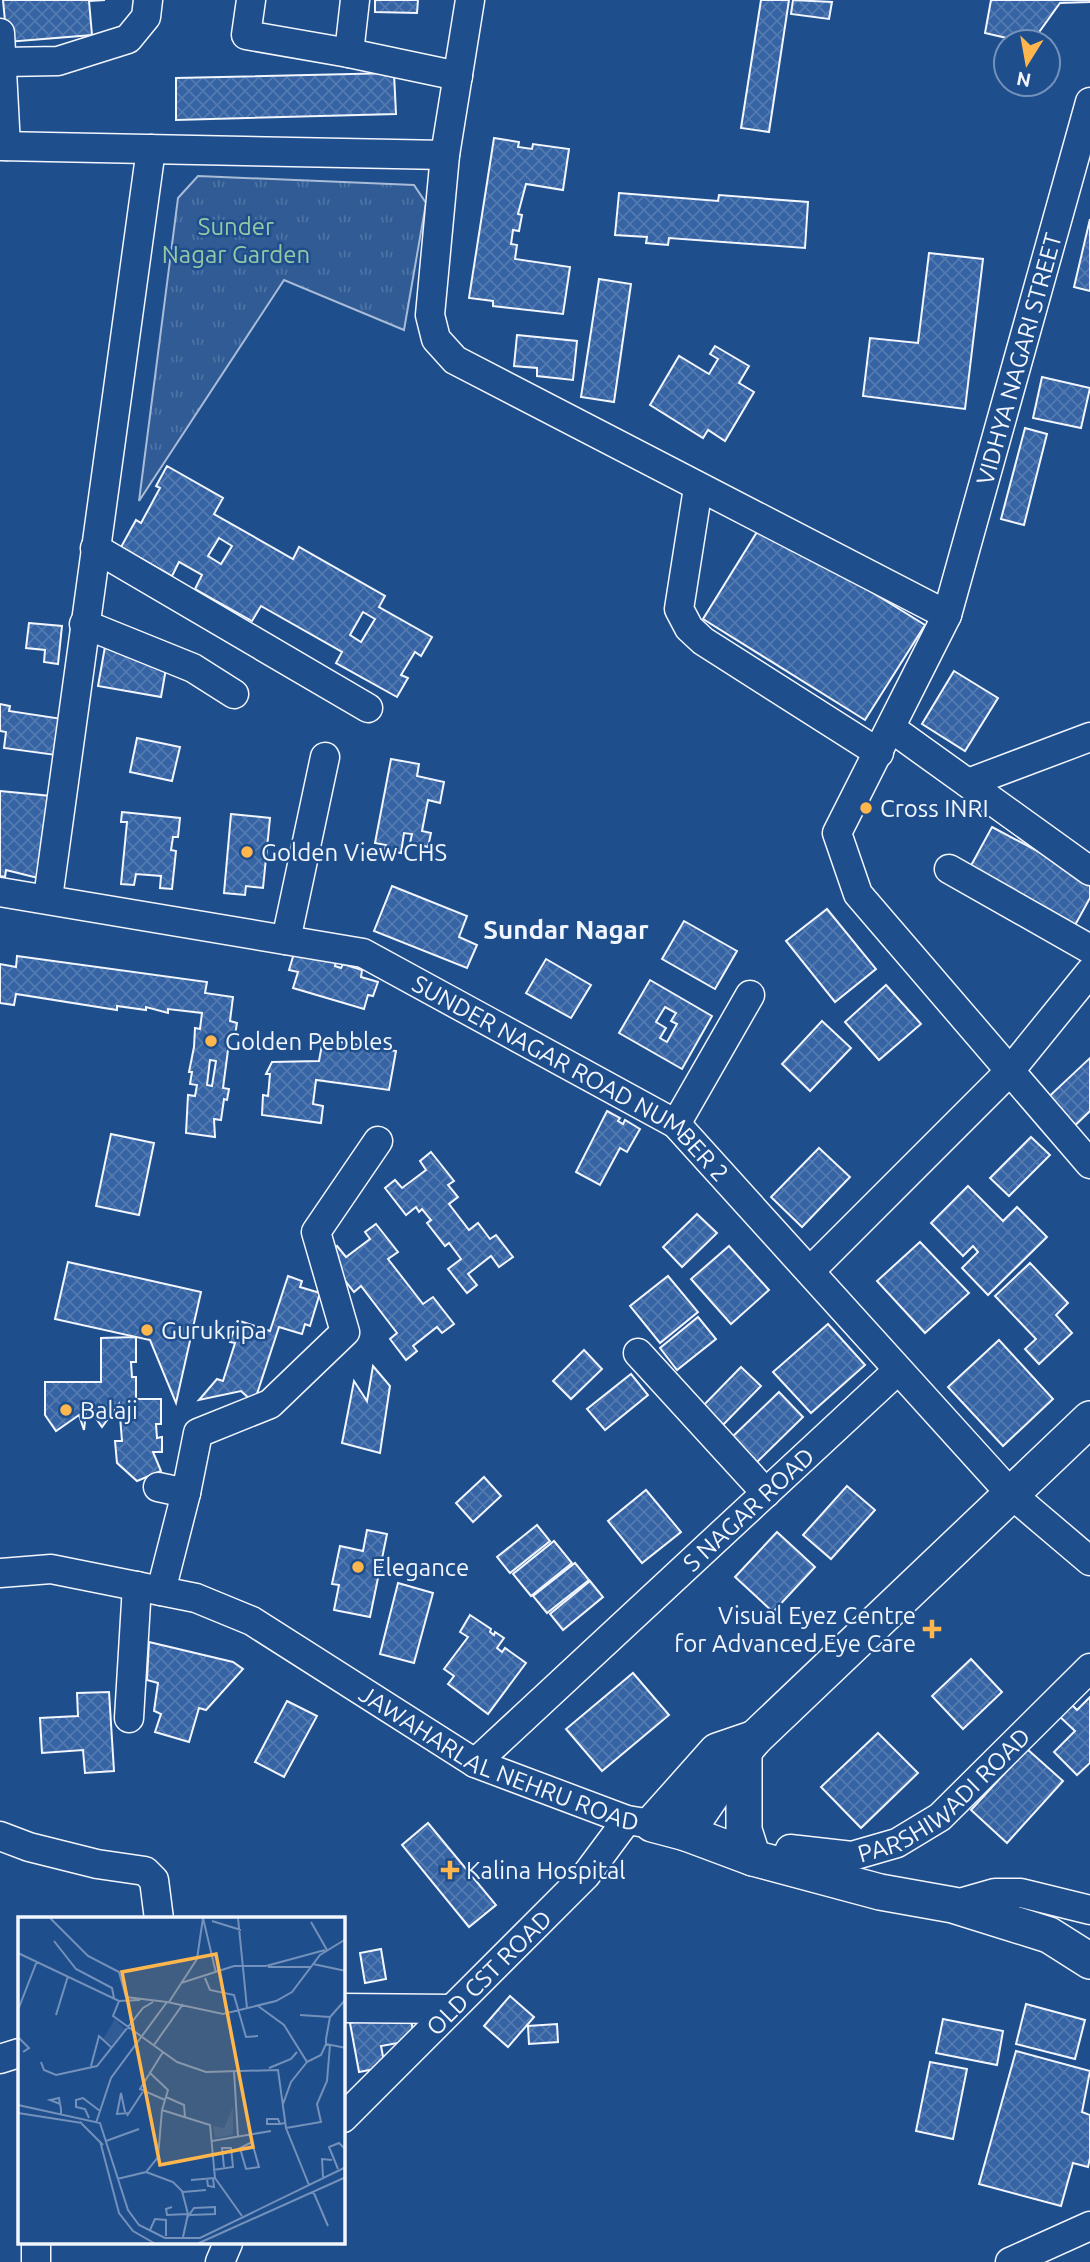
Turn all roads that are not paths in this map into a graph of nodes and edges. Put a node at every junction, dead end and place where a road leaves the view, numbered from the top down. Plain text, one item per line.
1 (148, 0) edge
2 (251, 0) edge
3 (355, 0) edge
4 (470, 0) edge
5 (0, 33) edge
6 (349, 54) junction
7 (3, 62) junction
8 (458, 76) junction
9 (1090, 102) edge
10 (3, 146) edge
11 (150, 149) junction
12 (445, 155) junction
13 (698, 488) junction
14 (95, 548) junction
15 (947, 615) junction
16 (84, 624) junction
17 (234, 694) dead end
18 (368, 708) dead end
19 (1090, 737) edge
20 (885, 741) junction
21 (325, 757) dead end
22 (968, 783) junction
23 (949, 869) dead end
24 (1090, 871) edge
25 (0, 892) edge
26 (48, 898) junction
27 (286, 940) junction
28 (1090, 948) edge
29 (1090, 972) edge
30 (750, 995) dead end
31 (1009, 1072) junction
32 (676, 1124) junction
33 (377, 1141) dead end
34 (1090, 1164) edge
35 (810, 1270) junction
36 (638, 1353) dead end
37 (897, 1371) junction
38 (1090, 1419) edge
39 (158, 1487) dead end
40 (186, 1493) junction
41 (766, 1493) junction
42 (1011, 1494) junction
43 (1090, 1561) edge
44 (0, 1573) edge
45 (149, 1588) junction
46 (1090, 1668) edge
47 (129, 1718) dead end
48 (749, 1744) junction
49 (475, 1763) junction
50 (639, 1822) junction
51 (686, 1833) junction
52 (0, 1836) edge
53 (768, 1863) junction
54 (953, 1905) junction
55 (1090, 1910) edge
56 (159, 1917) edge
57 (1090, 1961) edge
58 (345, 2008) edge
59 (451, 2009) junction
60 (18, 2053) edge
61 (0, 2059) edge
62 (345, 2116) edge
63 (1090, 2226) edge
64 (36, 2244) edge
65 (228, 2244) edge
66 (36, 2262) edge
67 (220, 2262) edge
68 (1010, 2262) edge

1 - 7 street
2 - 6 street
3 - 6 street
4 - 8 street
5 - 7 street
6 - 8 street
7 - 10 street
8 - 12 street
9 - 15 street, VIDHYA NAGARI STREET
10 - 11 street
11 - 12 street
11 - 14 street
12 - 13 street
13 - 15 street
13 - 20 street
14 - 16 street
14 - 18 street
15 - 20 street, VIDHYA NAGARI STREET
16 - 17 street
16 - 26 street
19 - 22 street
20 - 22 street
20 - 31 street, VIDHYA NAGARI STREET
21 - 27 street
22 - 24 street
23 - 28 street
25 - 26 street, SUNDER NAGAR ROAD NUMBER 2
26 - 27 street, SUNDER NAGAR ROAD NUMBER 2
27 - 32 street, SUNDER NAGAR ROAD NUMBER 2
29 - 31 street
30 - 32 street
31 - 34 street, VIDHYA NAGARI STREET
31 - 35 street
32 - 35 street, SUNDER NAGAR ROAD NUMBER 2
33 - 40 street
35 - 37 street, SUNDER NAGAR ROAD NUMBER 2
36 - 41 street
37 - 41 street, S NAGAR ROAD
37 - 42 street, SUNDER NAGAR ROAD NUMBER 2
38 - 42 main road
39 - 40 street
40 - 45 street
41 - 49 street, S NAGAR ROAD
42 - 43 street, SUNDER NAGAR ROAD NUMBER 2
42 - 48 main road
44 - 45 street, JAWAHARLAL NEHRU ROAD
45 - 47 street
45 - 49 street, JAWAHARLAL NEHRU ROAD
46 - 53 street, PARSHIWADI ROAD
48 - 50 main road
48 - 51 main road
48 - 53 main road
49 - 50 street, JAWAHARLAL NEHRU ROAD
50 - 51 main road, JAWAHARLAL NEHRU ROAD
50 - 59 street, OLD CST ROAD
51 - 53 main road, JAWAHARLAL NEHRU ROAD
52 - 56 street
53 - 54 main road, JAWAHARLAL NEHRU ROAD
54 - 55 street
54 - 57 main road, JAWAHARLAL NEHRU ROAD
58 - 59 street
59 - 62 street, OLD CST ROAD
60 - 61 street
63 - 68 street
64 - 66 street
65 - 67 street

